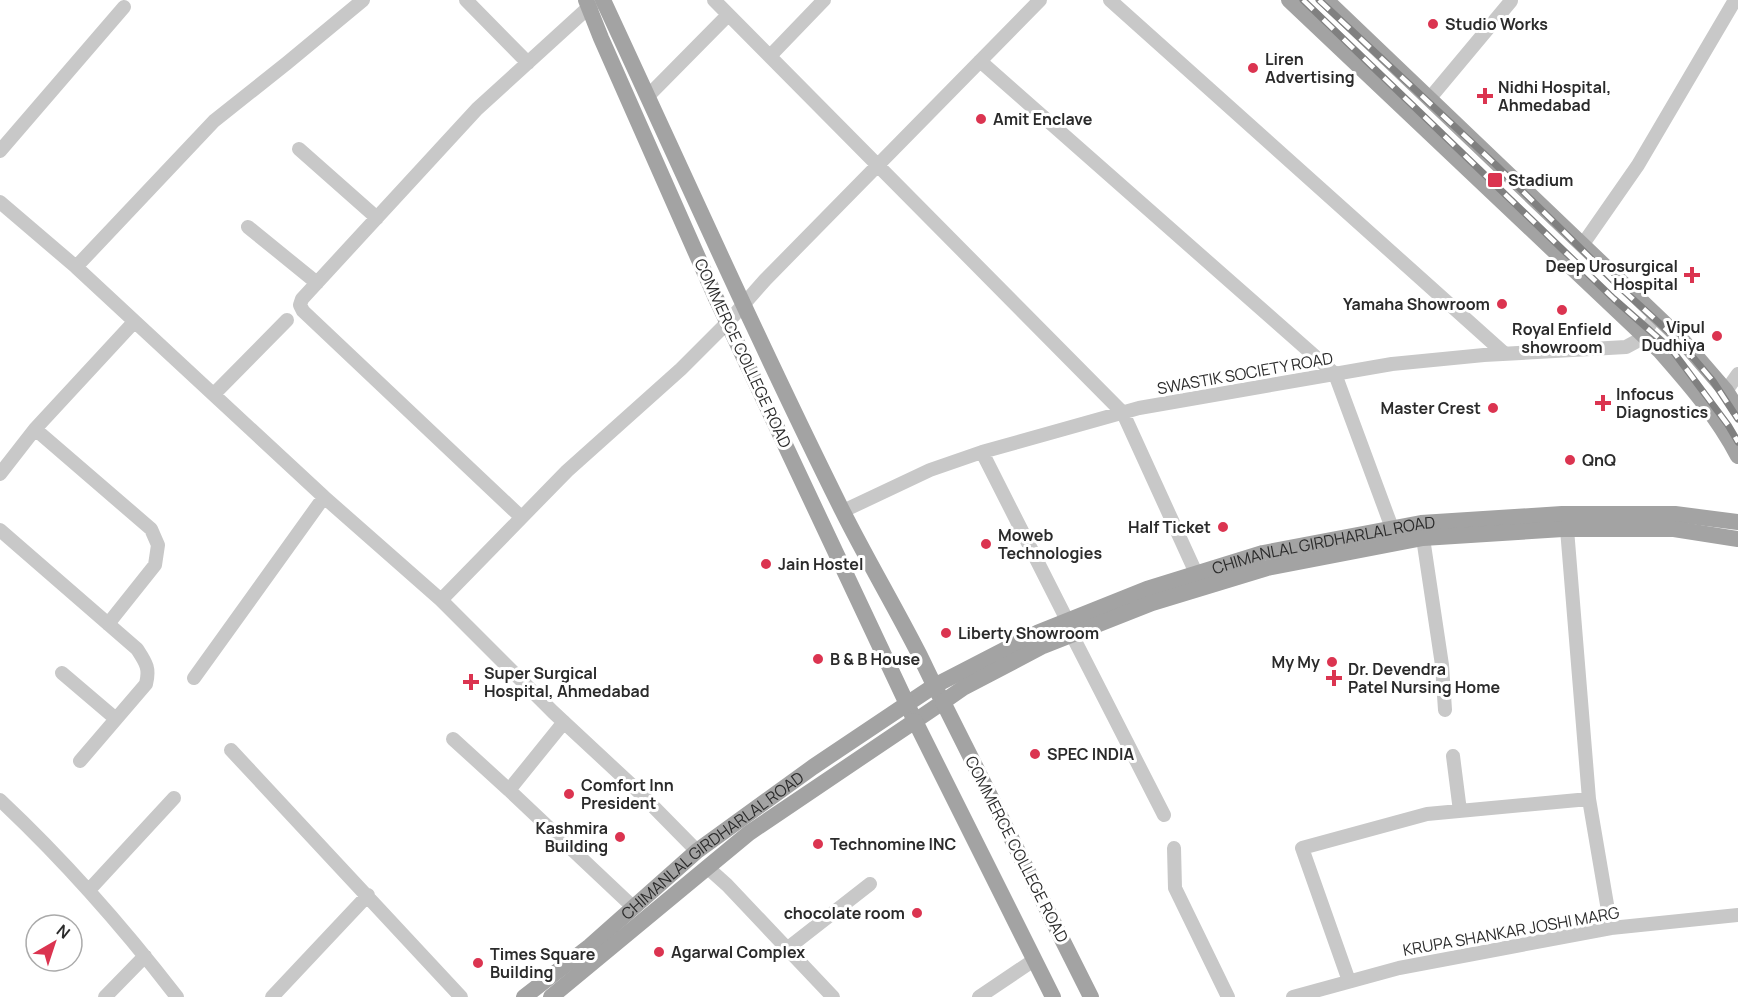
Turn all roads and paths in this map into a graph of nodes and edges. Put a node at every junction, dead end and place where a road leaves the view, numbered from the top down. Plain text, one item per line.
1 (363, 0) edge
2 (466, 0) edge
3 (714, 0) edge
4 (824, 0) edge
5 (1040, 0) edge
6 (1110, 0) edge
7 (1289, 0) edge
8 (1326, 0) edge
9 (1735, 0) edge
10 (1510, 1) edge
11 (595, 2) edge
12 (124, 7) dead end
13 (728, 15) junction
14 (770, 56) junction
15 (980, 61) junction
16 (528, 63) junction
17 (649, 95) junction
18 (1430, 98) junction
19 (1480, 145) junction
20 (299, 149) dead end
21 (0, 151) edge
22 (1463, 163) junction
23 (879, 165) junction
24 (0, 202) edge
25 (377, 218) junction
26 (248, 227) dead end
27 (1583, 244) junction
28 (76, 267) junction
29 (317, 283) junction
30 (743, 305) junction
31 (1656, 315) junction
32 (287, 320) dead end
33 (134, 322) junction
34 (728, 322) junction
35 (1643, 335) junction
36 (1505, 354) junction
37 (1335, 374) junction
38 (1738, 374) edge
39 (1726, 392) junction
40 (214, 394) junction
41 (1738, 410) edge
42 (1123, 412) junction
43 (35, 429) junction
44 (982, 452) junction
45 (1738, 456) edge
46 (0, 474) edge
47 (324, 498) junction
48 (843, 512) junction
49 (521, 517) junction
50 (1738, 522) edge
51 (1392, 528) junction
52 (1567, 529) junction
53 (0, 530) edge
54 (1423, 538) junction
55 (1738, 539) edge
56 (1196, 573) junction
57 (441, 600) junction
58 (108, 624) junction
59 (1069, 628) junction
60 (62, 673) dead end
61 (194, 678) dead end
62 (934, 686) junction
63 (943, 702) junction
64 (907, 704) junction
65 (1445, 710) dead end
66 (116, 719) junction
67 (915, 721) junction
68 (564, 722) junction
69 (453, 739) dead end
70 (231, 750) dead end
71 (1453, 756) dead end
72 (80, 761) dead end
73 (509, 790) junction
74 (174, 798) dead end
75 (1588, 799) junction
76 (0, 800) edge
77 (1460, 811) junction
78 (1164, 815) dead end
79 (1174, 848) dead end
80 (697, 851) junction
81 (708, 868) junction
82 (870, 884) dead end
83 (89, 890) junction
84 (368, 895) junction
85 (633, 907) junction
86 (1738, 915) edge
87 (1611, 928) junction
88 (788, 948) junction
89 (145, 956) junction
90 (1034, 960) junction
91 (1349, 981) junction
92 (557, 995) edge
93 (105, 997) edge
94 (177, 997) edge
95 (272, 997) edge
96 (461, 997) edge
97 (524, 997) edge
98 (833, 997) edge
99 (979, 997) edge
100 (1053, 997) edge
101 (1091, 997) edge
102 (1228, 997) edge
103 (1293, 997) edge

1 - 28 street
2 - 16 street
3 - 13 street
4 - 14 street
5 - 15 street
6 - 36 street
7 - 22 main road
8 - 18 main road
9 - 27 street
10 - 18 street
11 - 16 street
11 - 17 main road, COMMERCE COLLEGE ROAD
11 - 34 main road, COMMERCE COLLEGE ROAD
12 - 21 street
13 - 14 street
13 - 17 street
14 - 23 street
15 - 23 street
15 - 37 street
16 - 25 street
17 - 30 main road, COMMERCE COLLEGE ROAD
18 - 19 main road
19 - 22 main road
19 - 27 main road
20 - 25 street
22 - 35 main road
23 - 30 street
23 - 42 street
24 - 28 street
25 - 29 street
26 - 29 street
27 - 31 main road
28 - 33 street
29 - 49 street
30 - 34 street
30 - 48 main road, COMMERCE COLLEGE ROAD
31 - 35 street
31 - 39 main road
32 - 40 street
33 - 40 street
33 - 43 street
34 - 49 street
34 - 64 main road, COMMERCE COLLEGE ROAD
35 - 36 street, SWASTIK SOCIETY ROAD
35 - 45 main road
36 - 37 street, SWASTIK SOCIETY ROAD
37 - 42 street, SWASTIK SOCIETY ROAD
37 - 51 street
38 - 39 street
39 - 41 main road
40 - 47 street
42 - 44 street, SWASTIK SOCIETY ROAD
42 - 56 street
43 - 46 street
43 - 58 street
44 - 48 street, SWASTIK SOCIETY ROAD
44 - 59 street
47 - 57 street
47 - 61 street
48 - 62 main road, COMMERCE COLLEGE ROAD
49 - 57 street
50 - 51 main road, CHIMANLAL GIRDHARLAL ROAD
51 - 56 main road, CHIMANLAL GIRDHARLAL ROAD
52 - 54 main road, CHIMANLAL GIRDHARLAL ROAD
52 - 55 main road, CHIMANLAL GIRDHARLAL ROAD
52 - 75 street
53 - 58 street
54 - 59 main road, CHIMANLAL GIRDHARLAL ROAD
54 - 65 street
56 - 59 main road, CHIMANLAL GIRDHARLAL ROAD
57 - 68 street
58 - 66 street
59 - 62 main road, CHIMANLAL GIRDHARLAL ROAD
59 - 63 main road, CHIMANLAL GIRDHARLAL ROAD
59 - 78 street
60 - 66 street
62 - 63 main road, COMMERCE COLLEGE ROAD
62 - 64 main road, CHIMANLAL GIRDHARLAL ROAD
63 - 67 main road, CHIMANLAL GIRDHARLAL ROAD
63 - 101 main road, COMMERCE COLLEGE ROAD
64 - 67 main road, COMMERCE COLLEGE ROAD
64 - 80 main road, CHIMANLAL GIRDHARLAL ROAD
66 - 72 street
67 - 81 main road, CHIMANLAL GIRDHARLAL ROAD
67 - 90 main road, COMMERCE COLLEGE ROAD
68 - 73 street
68 - 80 street
69 - 73 street
70 - 84 street
71 - 77 street
73 - 85 street
74 - 83 street
75 - 77 street
75 - 87 street
76 - 83 street
77 - 91 street
79 - 102 street
80 - 85 main road, CHIMANLAL GIRDHARLAL ROAD
81 - 88 street
81 - 92 main road, CHIMANLAL GIRDHARLAL ROAD
82 - 88 street
83 - 89 street
84 - 95 street
84 - 96 street
85 - 97 main road, CHIMANLAL GIRDHARLAL ROAD
86 - 87 street, KRUPA SHANKAR JOSHI MARG
87 - 91 street, KRUPA SHANKAR JOSHI MARG
88 - 98 street
89 - 93 street
89 - 94 street
90 - 99 street
90 - 100 main road, COMMERCE COLLEGE ROAD
91 - 103 street, KRUPA SHANKAR JOSHI MARG

